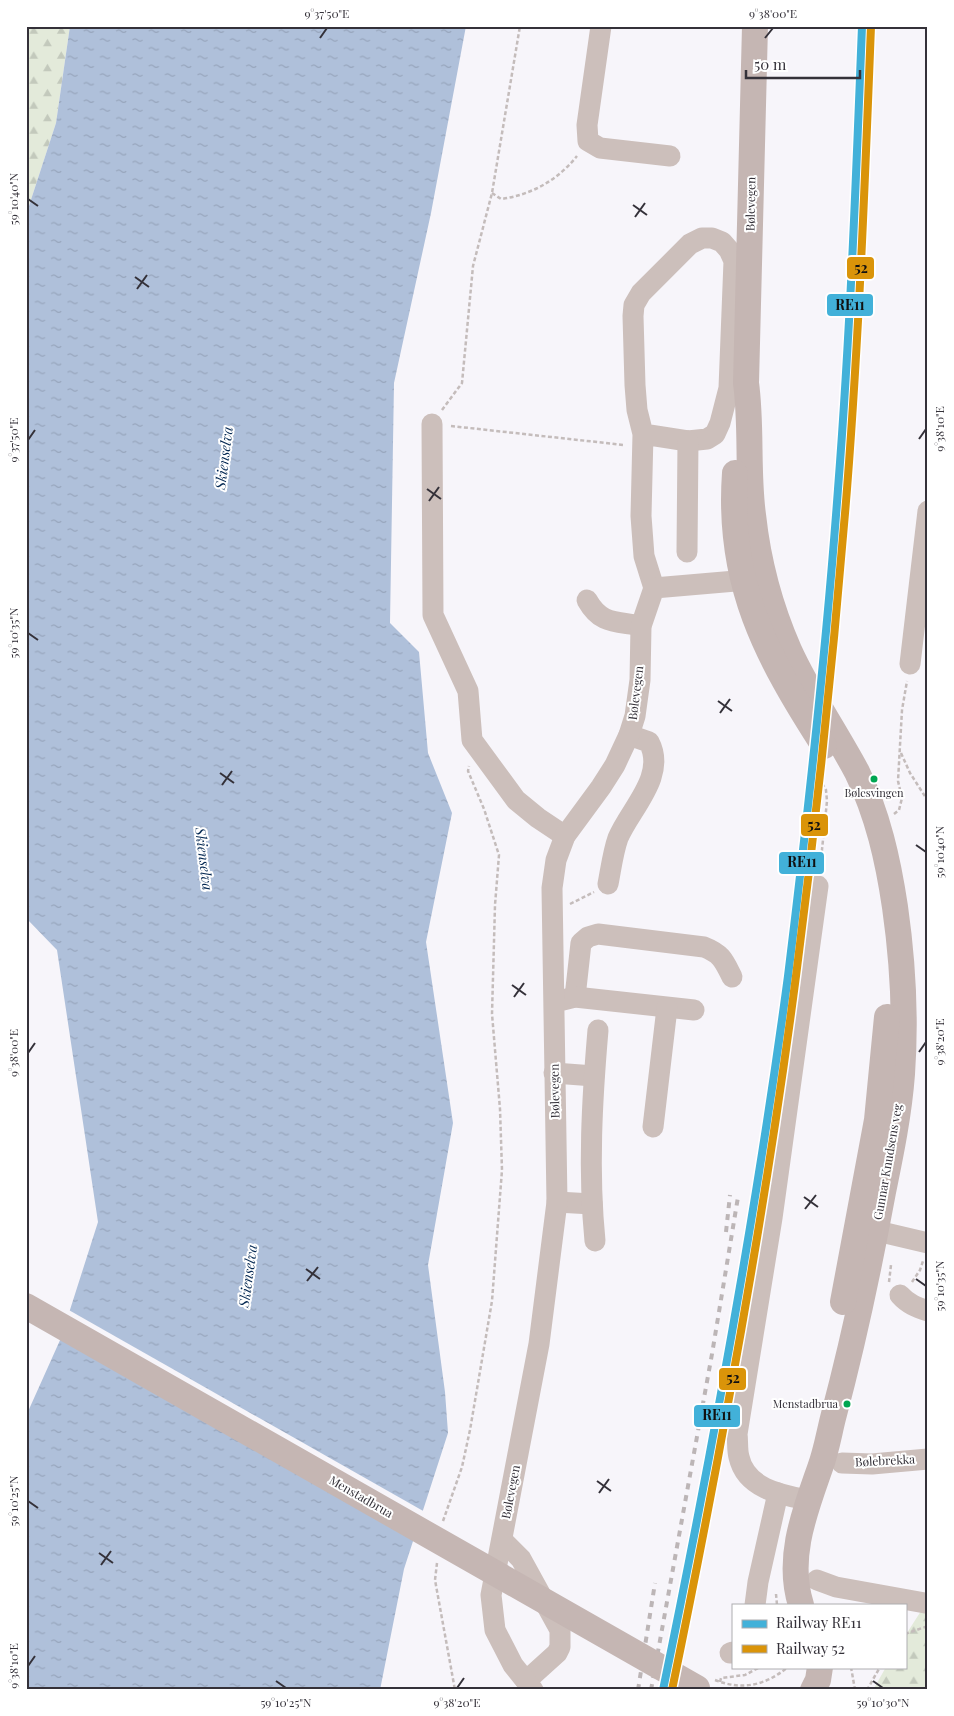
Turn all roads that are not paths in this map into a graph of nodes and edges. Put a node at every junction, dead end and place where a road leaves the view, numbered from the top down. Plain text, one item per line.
1 (601, 26) edge
2 (756, 26) edge
3 (670, 156) dead end
4 (432, 424) road end
5 (643, 441) junction
6 (688, 441) junction
7 (928, 511) edge
8 (687, 552) dead end
9 (925, 567) edge
10 (754, 580) junction
11 (654, 588) junction
12 (587, 600) dead end
13 (922, 610) edge
14 (641, 626) junction
15 (910, 664) road end
16 (629, 735) junction
17 (878, 821) joint
18 (565, 836) junction
19 (608, 884) road end
20 (818, 886) dead end
21 (732, 977) dead end
22 (576, 998) junction
23 (553, 1003) junction
24 (667, 1008) junction
25 (694, 1010) dead end
26 (598, 1030) dead end
27 (554, 1073) junction
28 (594, 1076) junction
29 (653, 1128) dead end
30 (557, 1202) junction
31 (592, 1204) junction
32 (876, 1230) junction
33 (595, 1241) dead end
34 (927, 1243) edge
35 (894, 1292) road end
36 (26, 1306) edge
37 (928, 1310) edge
38 (928, 1459) edge
39 (842, 1463) dead end
40 (778, 1493) junction
41 (808, 1500) junction
42 (502, 1540) junction
43 (817, 1580) dead end
44 (925, 1603) dead end
45 (755, 1604) edge
46 (801, 1604) edge
47 (820, 1668) edge
48 (828, 1668) edge
49 (529, 1686) edge
50 (699, 1689) edge
51 (813, 1690) edge
52 (833, 1690) edge

1 - 3 street
2 - 10 main road, Bølevegen
4 - 18 street
5 - 6 street
5 - 6 street
5 - 11 street
6 - 8 street
7 - 9 street
9 - 13 street
10 - 11 street
10 - 17 main road, Bølevegen
11 - 14 street, Bølevegen
12 - 14 street
13 - 15 street
14 - 16 street, Bølevegen
16 - 18 street, Bølevegen
16 - 19 street
17 - 32 main road, Gunnar Knudsens veg
18 - 23 street, Bølevegen
20 - 40 street
21 - 22 street
22 - 23 street
22 - 24 street
23 - 27 street, Bølevegen
24 - 25 street
24 - 29 street
26 - 28 street
27 - 28 street
27 - 30 street, Bølevegen
28 - 31 street
30 - 31 street
30 - 42 street, Bølevegen
31 - 33 street
32 - 34 street
32 - 41 main road, Gunnar Knudsens veg
35 - 37 street
36 - 50 main road, Menstadbrua, bridge
38 - 39 street, Bølebrekka
40 - 41 street
40 - 45 street
41 - 46 main road, Gunnar Knudsens veg
42 - 49 street, Bølevegen
42 - 49 street
43 - 44 street
47 - 51 main road
48 - 52 main road

